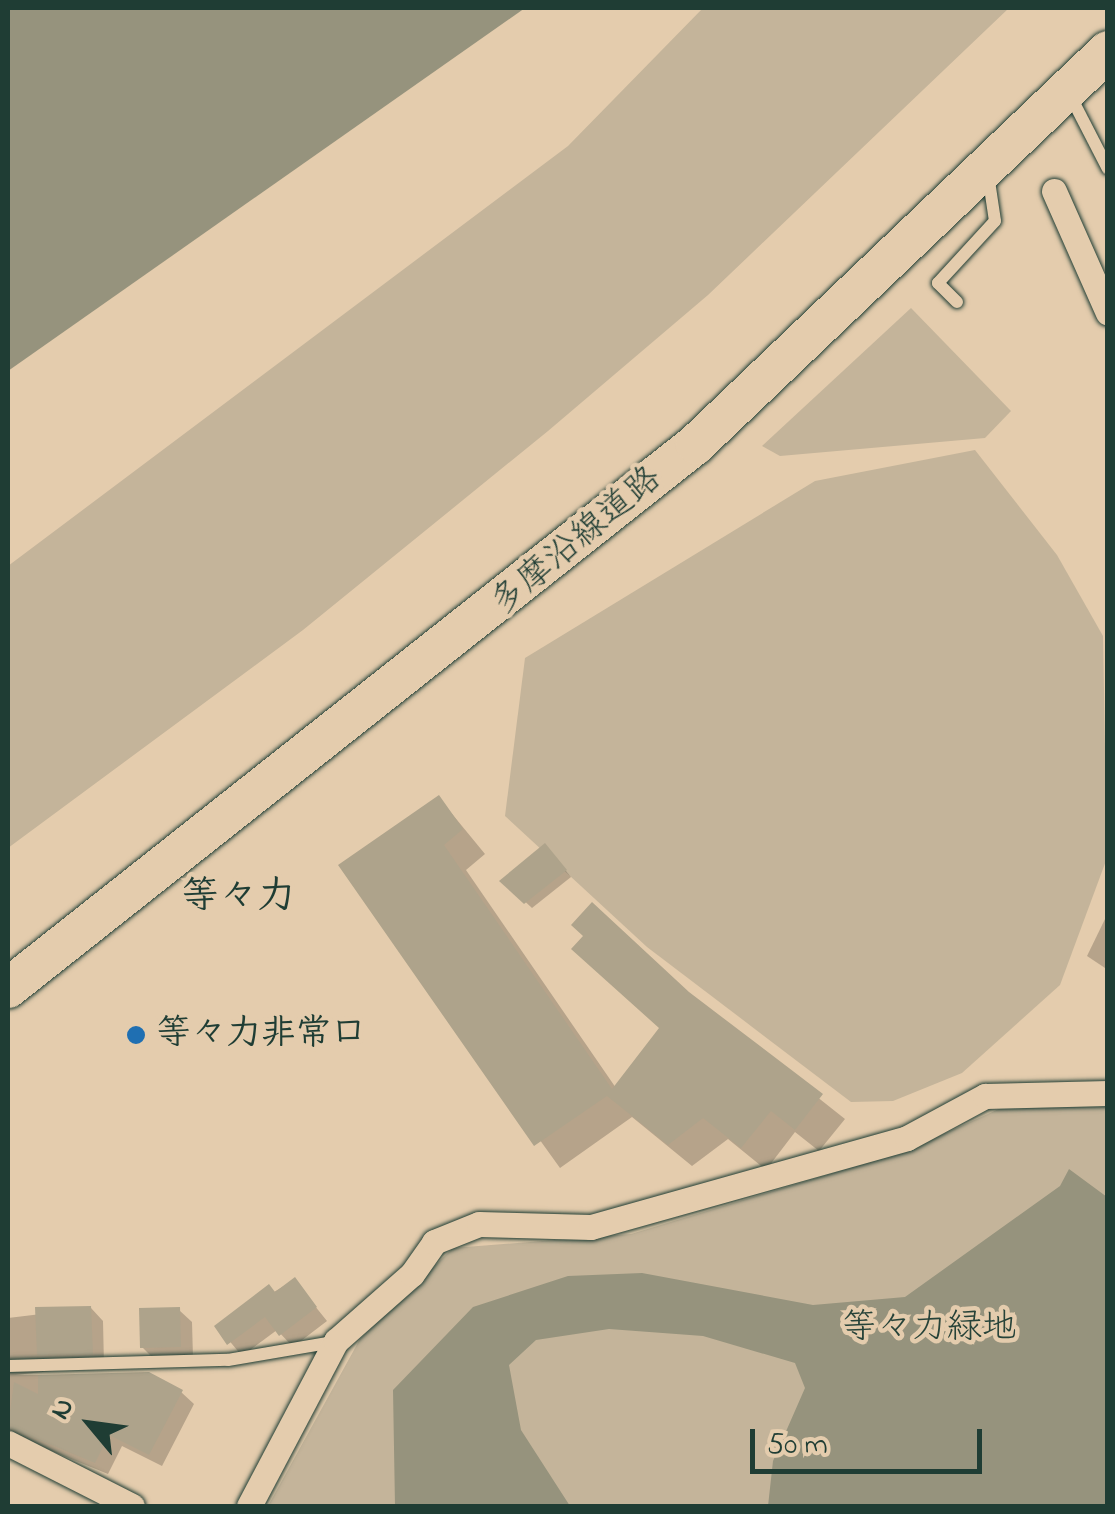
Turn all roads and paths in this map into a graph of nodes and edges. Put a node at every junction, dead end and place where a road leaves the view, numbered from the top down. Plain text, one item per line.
1 (1108, 51) edge
2 (1068, 90) junction
3 (1108, 168) edge
4 (988, 171) junction
5 (1054, 191) dead end
6 (957, 302) dead end
7 (1108, 313) edge
8 (8, 988) edge
9 (1108, 1093) edge
10 (336, 1341) junction
11 (8, 1366) edge
12 (8, 1443) edge
13 (132, 1506) edge
14 (248, 1506) edge

1 - 2 main road, 多摩沿線道路
2 - 3 lane
2 - 4 main road, 多摩沿線道路
4 - 6 lane
4 - 8 main road, 多摩沿線道路
5 - 7 street
9 - 10 street
10 - 11 lane
10 - 14 street
12 - 13 street

